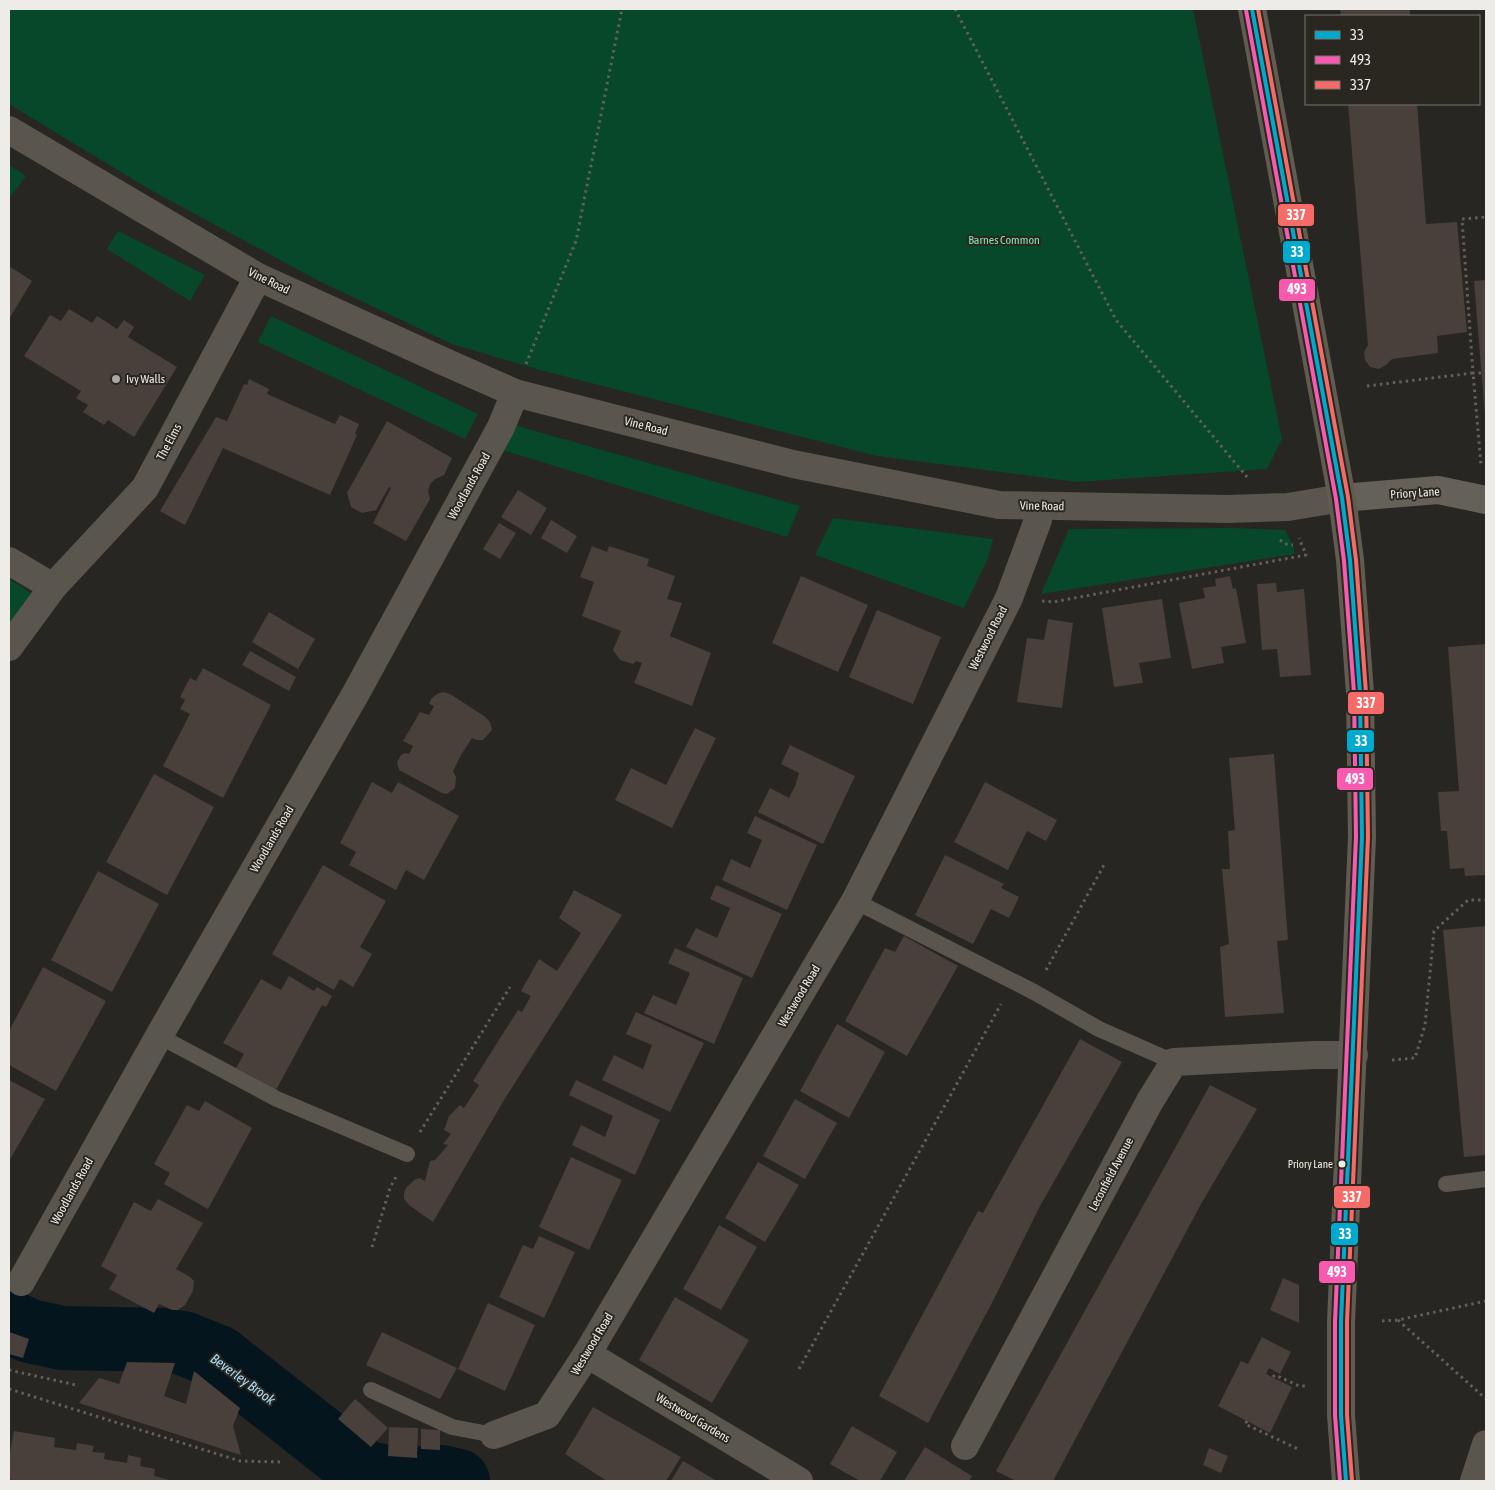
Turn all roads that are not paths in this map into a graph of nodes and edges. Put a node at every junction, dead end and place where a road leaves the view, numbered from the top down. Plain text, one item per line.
1 (1252, 9) edge
2 (9, 130) edge
3 (258, 277) junction
4 (515, 392) junction
5 (1342, 498) junction
6 (1486, 500) edge
7 (1038, 507) junction
8 (9, 562) edge
9 (53, 587) junction
10 (9, 647) edge
11 (855, 901) junction
12 (159, 1036) junction
13 (1354, 1055) junction
14 (1174, 1062) junction
15 (407, 1154) road end
16 (1486, 1179) edge
17 (1446, 1184) dead end
18 (21, 1282) dead end
19 (587, 1354) junction
20 (372, 1390) dead end
21 (494, 1435) joint
22 (1486, 1444) edge
23 (965, 1446) dead end
24 (799, 1481) edge
25 (1346, 1481) edge
26 (1474, 1481) edge

1 - 5 highway
2 - 3 street, Vine Road
3 - 4 street, Vine Road
3 - 9 street, The Elms
4 - 7 street, Vine Road
4 - 12 street, Woodlands Road
5 - 6 street, Priory Lane
5 - 7 street, Vine Road
5 - 13 highway
7 - 11 street, Westwood Road
8 - 9 street
9 - 10 street, The Elms
11 - 14 lane
11 - 19 street, Westwood Road
12 - 15 lane
12 - 18 street, Woodlands Road
13 - 14 street
13 - 25 highway
14 - 23 street, Leconfield Avenue
16 - 17 lane
19 - 21 street, Westwood Road
19 - 24 street, Westwood Gardens
20 - 21 lane
22 - 26 street

